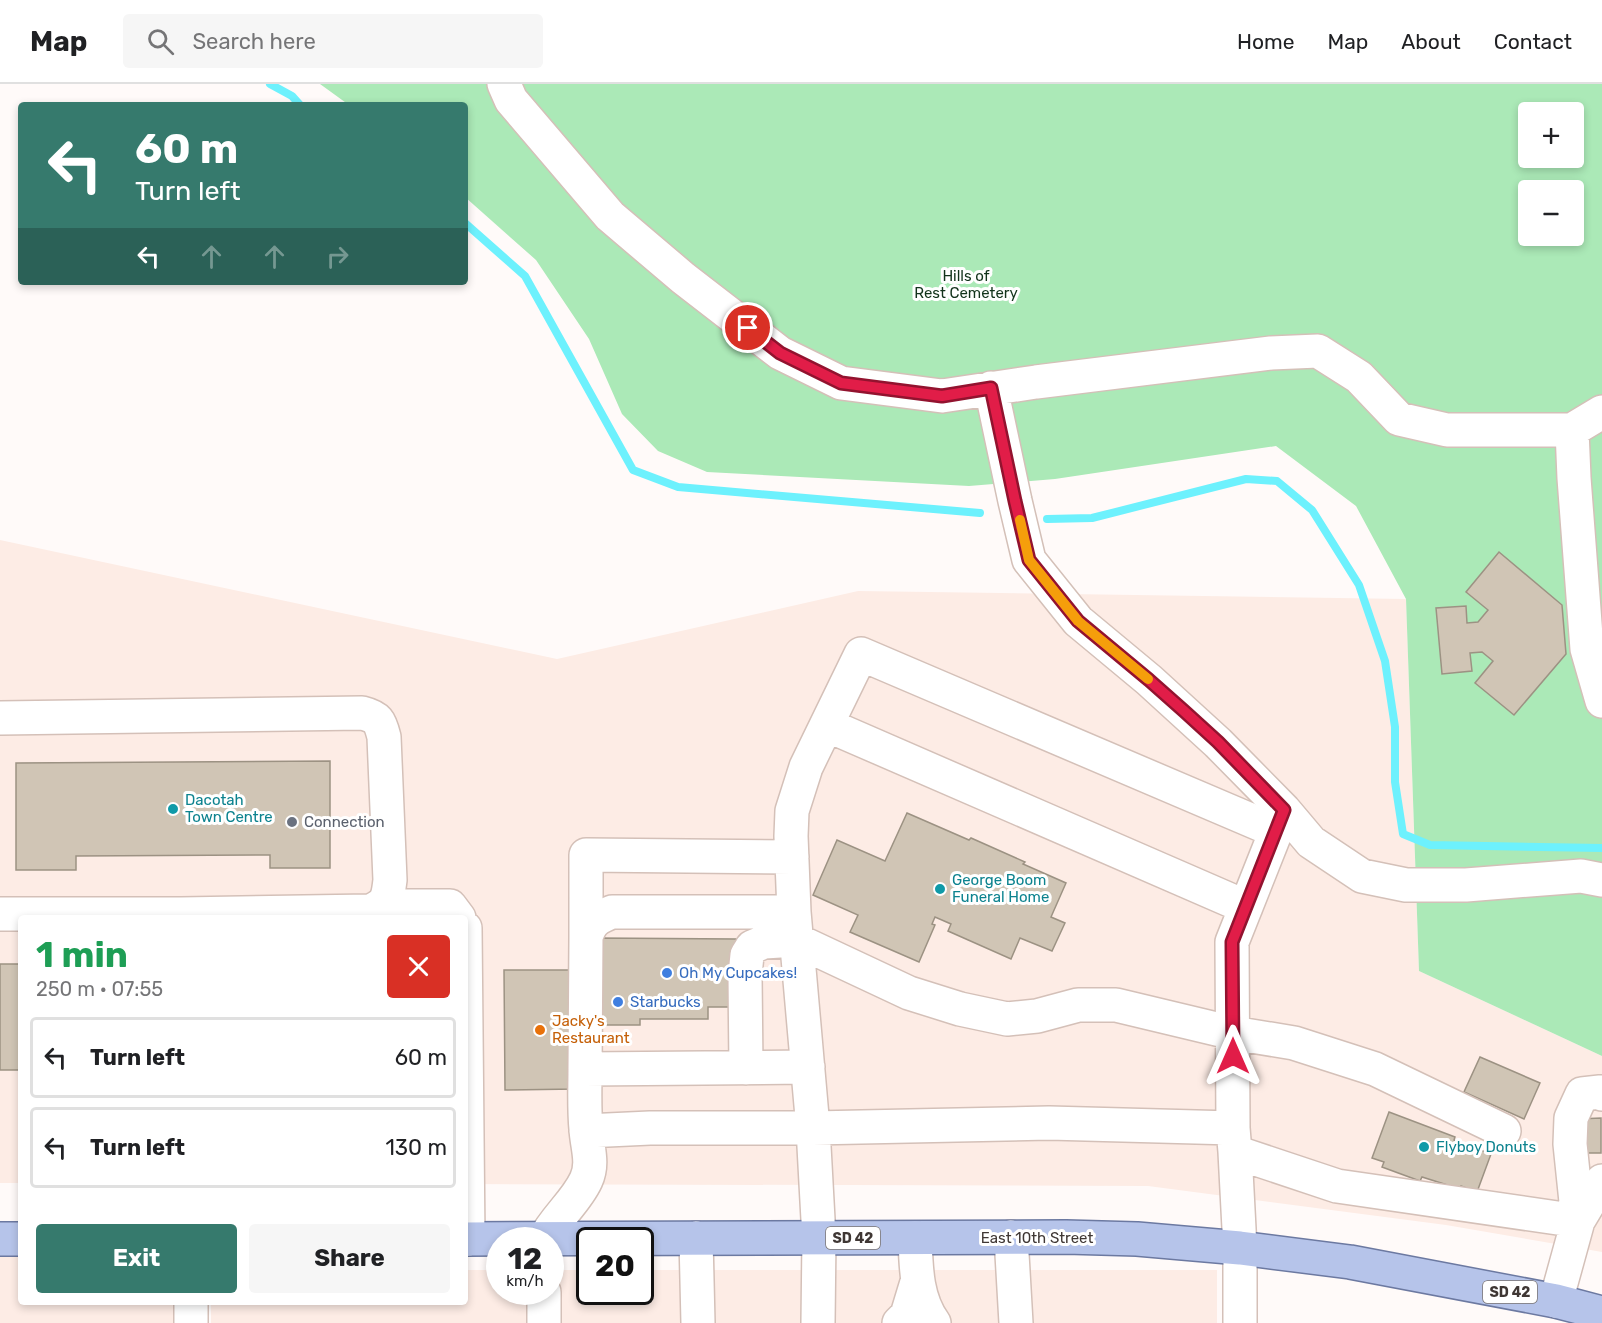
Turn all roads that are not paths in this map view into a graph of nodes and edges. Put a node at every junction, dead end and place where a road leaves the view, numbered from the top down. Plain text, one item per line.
1 (504, 84) edge
2 (991, 388) junction
3 (1602, 412) edge
4 (1572, 430) junction
5 (1602, 701) edge
6 (0, 718) edge
7 (827, 725) junction
8 (1280, 820) junction
9 (792, 857) junction
10 (1602, 880) edge
11 (381, 906) junction
12 (1246, 907) junction
13 (0, 914) edge
14 (54, 915) edge
15 (219, 915) edge
16 (457, 915) edge
17 (795, 926) junction
18 (586, 937) junction
19 (1233, 1033) junction
20 (808, 1067) junction
21 (746, 1068) junction
22 (585, 1069) junction
23 (1602, 1094) edge
24 (813, 1128) junction
25 (586, 1131) junction
26 (1504, 1131) dead end
27 (1234, 1140) junction
28 (1602, 1181) edge
29 (1590, 1223) edge
30 (554, 1227) edge
31 (1011, 1237) junction
32 (696, 1238) junction
33 (819, 1238) junction
34 (915, 1238) junction
35 (0, 1239) edge
36 (18, 1239) edge
37 (468, 1239) edge
38 (486, 1239) edge
39 (564, 1240) edge
40 (1240, 1248) junction
41 (917, 1282) junction
42 (191, 1305) edge
43 (544, 1305) edge
44 (1580, 1311) edge
45 (191, 1323) edge
46 (544, 1323) edge
47 (698, 1323) edge
48 (818, 1323) edge
49 (899, 1323) edge
50 (934, 1323) edge
51 (1016, 1323) edge
52 (1240, 1323) edge

1 - 2 street
2 - 4 street
2 - 8 street
3 - 4 street
4 - 5 street
6 - 11 street
7 - 8 street
7 - 9 street
7 - 12 street
8 - 10 street
8 - 12 street
9 - 17 street
9 - 18 street
11 - 15 street
11 - 16 street
12 - 19 street
13 - 14 street
17 - 18 street
17 - 19 street
17 - 20 street
17 - 21 street
18 - 22 street
19 - 26 street
19 - 27 street
20 - 21 street
20 - 24 street
21 - 22 street
22 - 25 street
23 - 29 street
24 - 25 street
24 - 27 street
24 - 33 street
25 - 30 street
27 - 29 street
27 - 40 street
28 - 29 street
29 - 44 street
31 - 34 main road, East 10th Street / SD 42
31 - 40 main road, East 10th Street / SD 42
31 - 51 street
32 - 33 main road, East 10th Street / SD 42
32 - 39 main road, East 10th Street / SD 42
32 - 47 street
33 - 34 main road, East 10th Street / SD 42
33 - 48 street
34 - 41 street
35 - 36 main road
37 - 38 main road, East 10th Street / SD 42
40 - 44 main road, East 10th Street / SD 42
40 - 52 street
41 - 49 street
41 - 50 street
42 - 45 street
43 - 46 street

